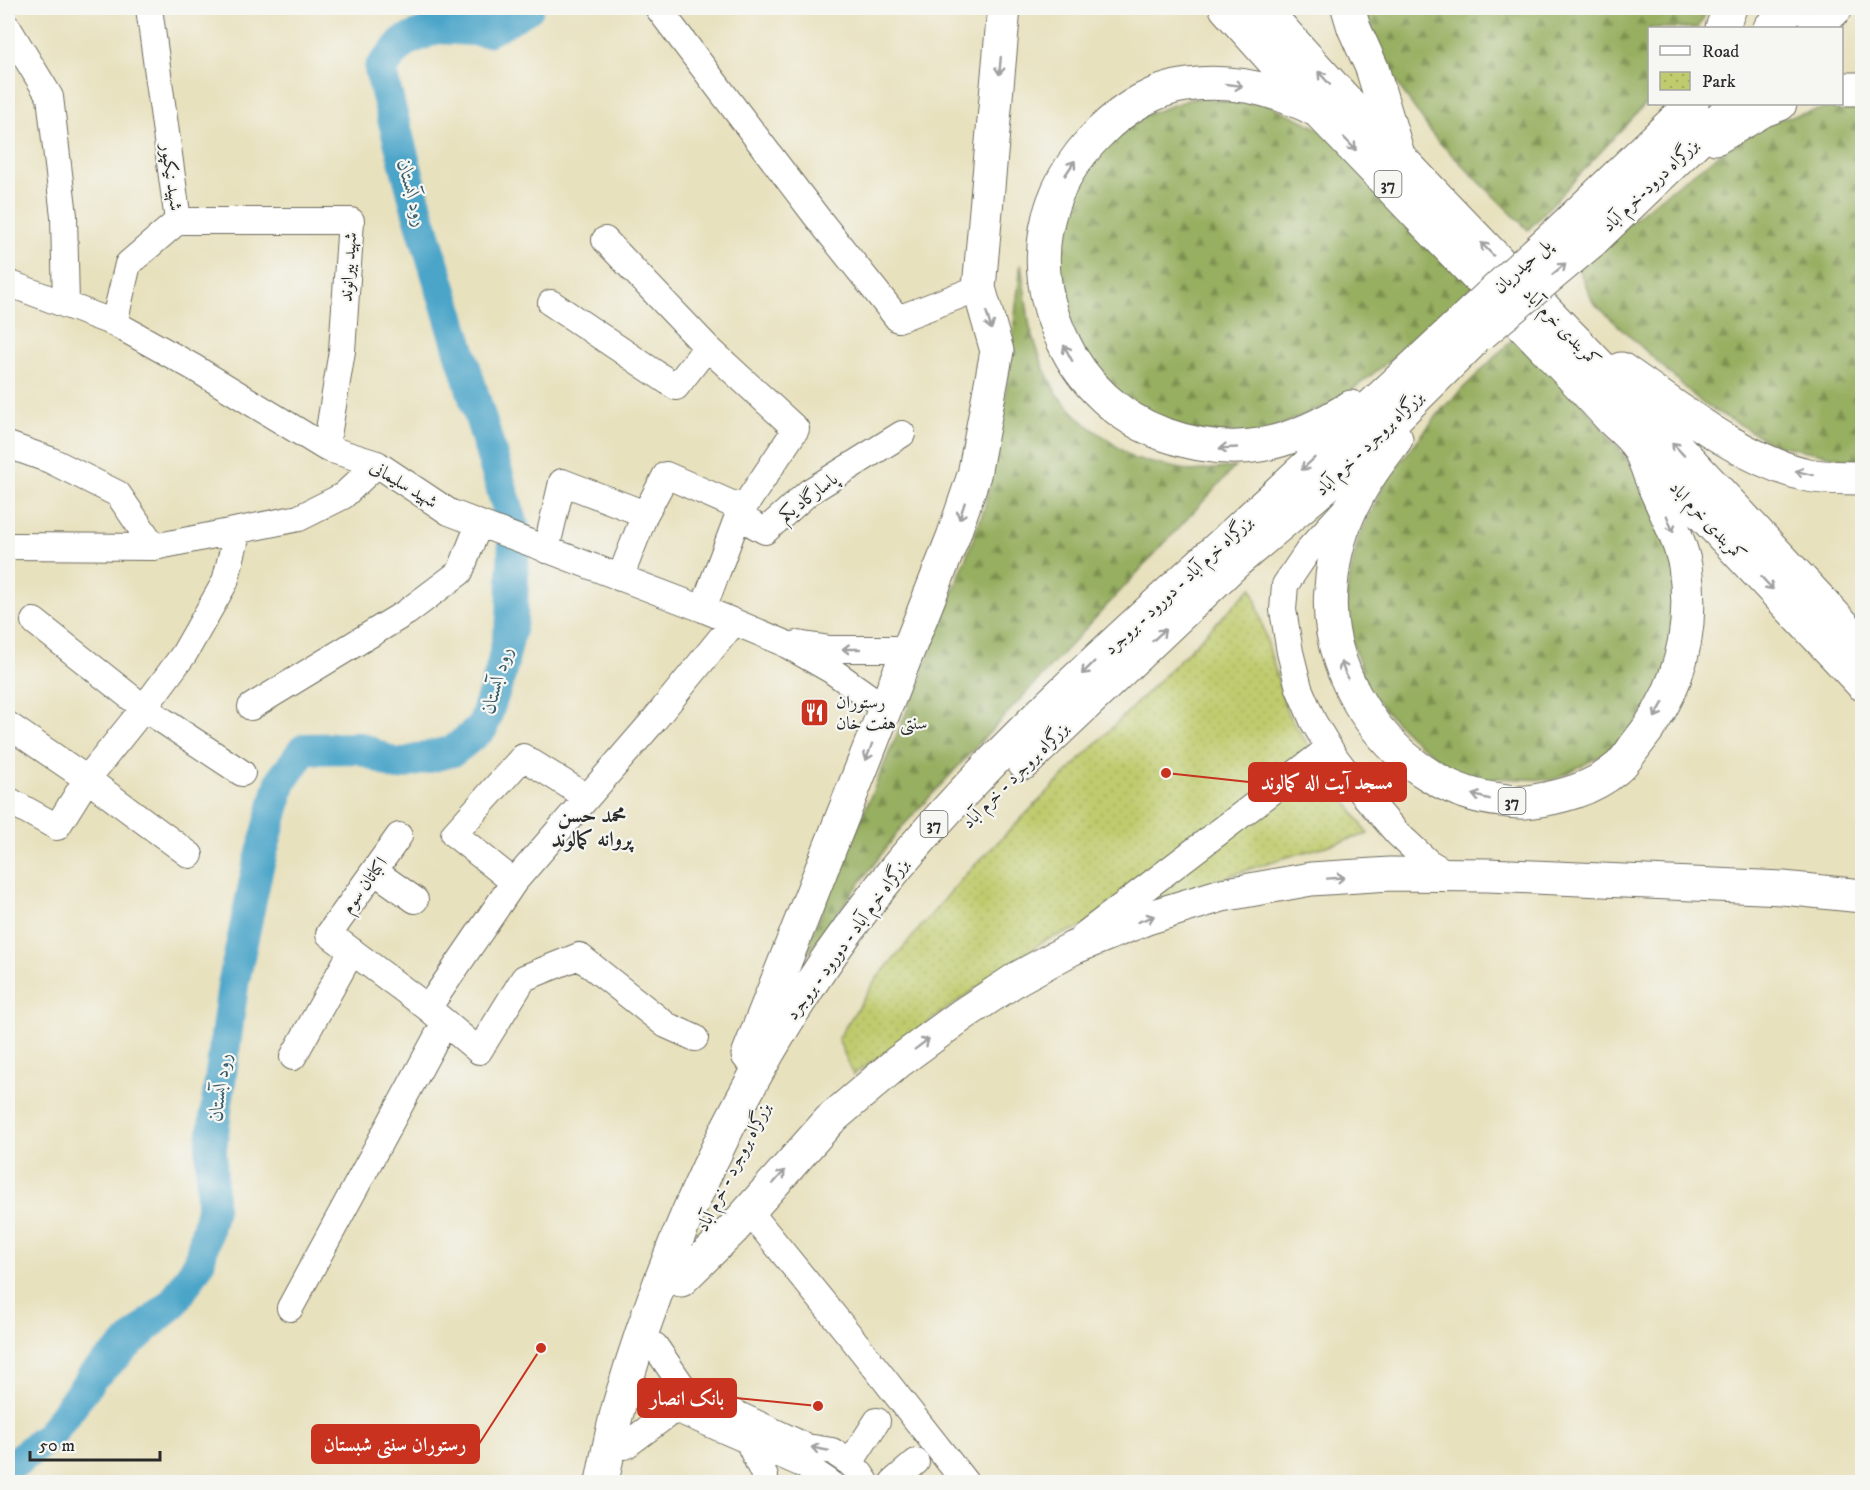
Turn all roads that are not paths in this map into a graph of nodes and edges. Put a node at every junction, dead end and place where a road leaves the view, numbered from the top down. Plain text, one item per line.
1 (148, 8) edge
2 (658, 8) edge
3 (1004, 8) edge
4 (1226, 8) edge
5 (1263, 8) edge
6 (1348, 8) edge
7 (1730, 8) edge
8 (1791, 8) edge
9 (1836, 8) edge
10 (1722, 27) edge
11 (1771, 27) edge
12 (1816, 27) edge
13 (8, 28) edge
14 (1843, 89) edge
15 (1863, 89) edge
16 (1671, 105) edge
17 (1691, 105) edge
18 (1734, 105) edge
19 (1777, 105) edge
20 (1318, 111) junction
21 (1400, 159) junction
22 (1606, 207) junction
23 (178, 221) junction
24 (1580, 231) joint
25 (605, 240) dead end
26 (8, 283) edge
27 (979, 288) junction
28 (551, 303) dead end
29 (66, 305) junction
30 (114, 323) junction
31 (1469, 330) junction
32 (707, 347) junction
33 (1563, 347) junction
34 (902, 434) dead end
35 (8, 445) edge
36 (326, 448) junction
37 (377, 464) junction
38 (1863, 478) edge
39 (1357, 496) junction
40 (740, 512) junction
41 (645, 514) junction
42 (480, 524) junction
43 (238, 530) junction
44 (8, 546) edge
45 (154, 547) junction
46 (546, 550) junction
47 (620, 578) junction
48 (703, 609) junction
49 (34, 621) dead end
50 (734, 622) junction
51 (782, 642) junction
52 (1863, 645) edge
53 (910, 649) junction
54 (1863, 684) edge
55 (251, 707) dead end
56 (144, 708) junction
57 (886, 709) junction
58 (8, 725) edge
59 (1329, 748) junction
60 (242, 773) dead end
61 (87, 778) junction
62 (587, 797) junction
63 (8, 800) edge
64 (399, 837) dead end
65 (190, 855) dead end
66 (374, 871) junction
67 (1450, 875) junction
68 (514, 882) junction
69 (1863, 896) edge
70 (415, 900) dead end
71 (352, 951) junction
72 (1053, 959) junction
73 (437, 1015) junction
74 (695, 1038) dead end
75 (293, 1057) dead end
76 (749, 1210) junction
77 (684, 1219) junction
78 (681, 1280) junction
79 (290, 1308) dead end
80 (655, 1346) junction
81 (877, 1421) dead end
82 (747, 1439) junction
83 (625, 1446) junction
84 (850, 1462) junction
85 (916, 1462) dead end
86 (602, 1482) edge
87 (616, 1482) edge
88 (763, 1482) edge
89 (829, 1482) edge
90 (866, 1482) edge
91 (893, 1482) edge
92 (965, 1482) edge

1 - 23 street, شهید نیکپور
2 - 27 street
3 -> 27 highway, 37
4 - 20 highway, کمربندی خرم آباد / 37
21 -> 5 highway, کمربندی خرم آباد / 37
6 - 21 highway
7 - 10 highway
8 - 11 highway
9 - 12 highway
13 - 29 street
14 - 15 highway
16 - 22 highway
17 - 22 highway, بزرگراه درود-خرم آباد
18 - 22 highway, بزرگراه درود-خرم آباد
19 - 22 highway, 37
31 -> 20 highway
20 -> 33 highway, کمربندی خرم آباد / 37
33 -> 21 highway, کمربندی خرم آباد / 37
22 - 24 highway, بزرگراه درود-خرم آباد / 37
23 - 30 street, شهید نیکپور
23 - 36 street, شهید بیرانوند
24 - 31 highway, پل حیدریان / 37, bridge
25 - 32 street
26 - 29 street, شهید سلیمانی
27 -> 53 highway, 37
28 - 32 street
29 - 30 street, شهید سلیمانی
30 - 36 street, شهید سلیمانی
31 - 39 highway, 37
31 -> 77 highway, بزرگراه خرم آباد - دورود - بروجرد / 37
78 -> 31 highway, بزرگراه بروجرد - خرم آباد / 37
32 - 40 street
38 -> 33 highway, 37
33 -> 39 highway, 37
52 -> 33 highway, کمربندی خرم آباد
33 -> 54 highway, کمربندی خرم اباد
34 - 40 street, پاسارگاد یکم
35 - 45 street
36 - 37 street, شهید سلیمانی
37 - 42 street, شهید سلیمانی
37 - 43 street
39 - 59 street
40 - 41 street
40 - 48 street
41 - 46 street
41 - 47 street
42 - 46 street, شهید سلیمانی
42 - 55 street
43 - 45 street
43 - 56 street
44 - 45 street
46 - 47 street, شهید سلیمانی
47 - 48 street, شهید سلیمانی
48 - 50 street, شهید سلیمانی
49 - 56 street
50 - 51 street, شهید سلیمانی
50 - 62 street
53 -> 51 street, شهید سلیمانی
51 - 57 street, شهید سلیمانی
53 - 57 highway, 37
56 - 60 street
56 - 61 street
57 -> 77 highway, 37
58 - 61 street
59 - 67 street
59 - 72 street
61 - 63 street
61 - 65 street
62 - 68 street
62 - 68 street
64 - 66 street, اکباتان سوم
66 - 70 street
66 - 71 street, اکباتان سوم
67 - 69 highway
72 -> 67 highway
68 - 73 street
71 - 73 street
71 - 75 street
76 -> 72 highway
73 - 74 street
73 - 79 street
76 - 78 highway
76 - 92 street
77 - 86 highway, بزرگراه خرم آباد - دورود - بروجرد / 37
78 - 80 highway, بزرگراه بروجرد - خرم آباد / 37
80 - 83 highway, بزرگراه بروجرد - خرم آباد / 37
84 -> 80 street
81 - 84 street
82 - 83 street
82 - 88 street
82 - 89 street
83 - 87 highway, بزرگراه بروجرد - خرم آباد / 37
84 - 90 street
85 - 91 street

